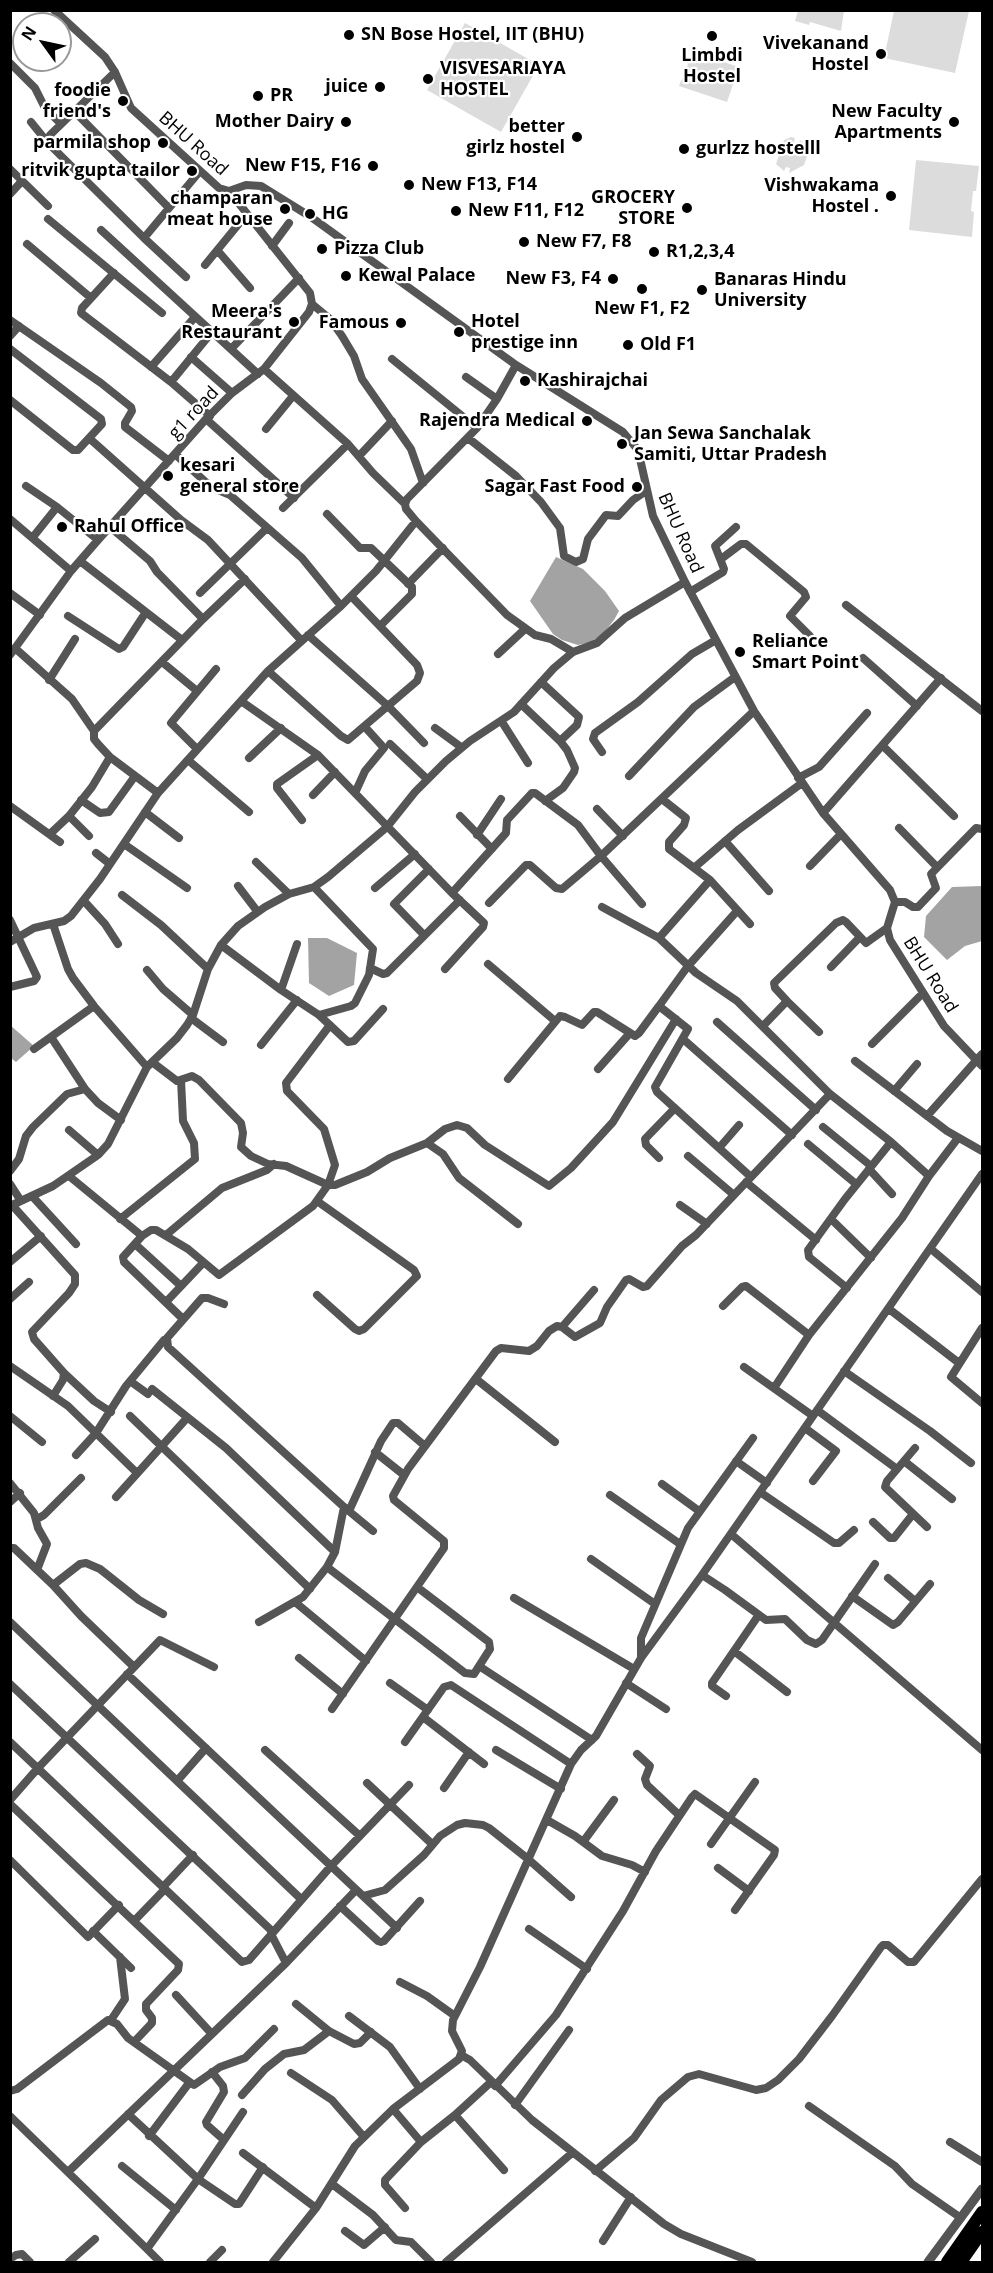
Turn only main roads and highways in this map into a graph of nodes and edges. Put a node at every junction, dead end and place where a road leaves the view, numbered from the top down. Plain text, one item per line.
1 (982, 2212) edge
2 (982, 2232) edge
3 (946, 2262) edge
4 (961, 2262) edge

1 - 3 highway
2 - 4 highway

